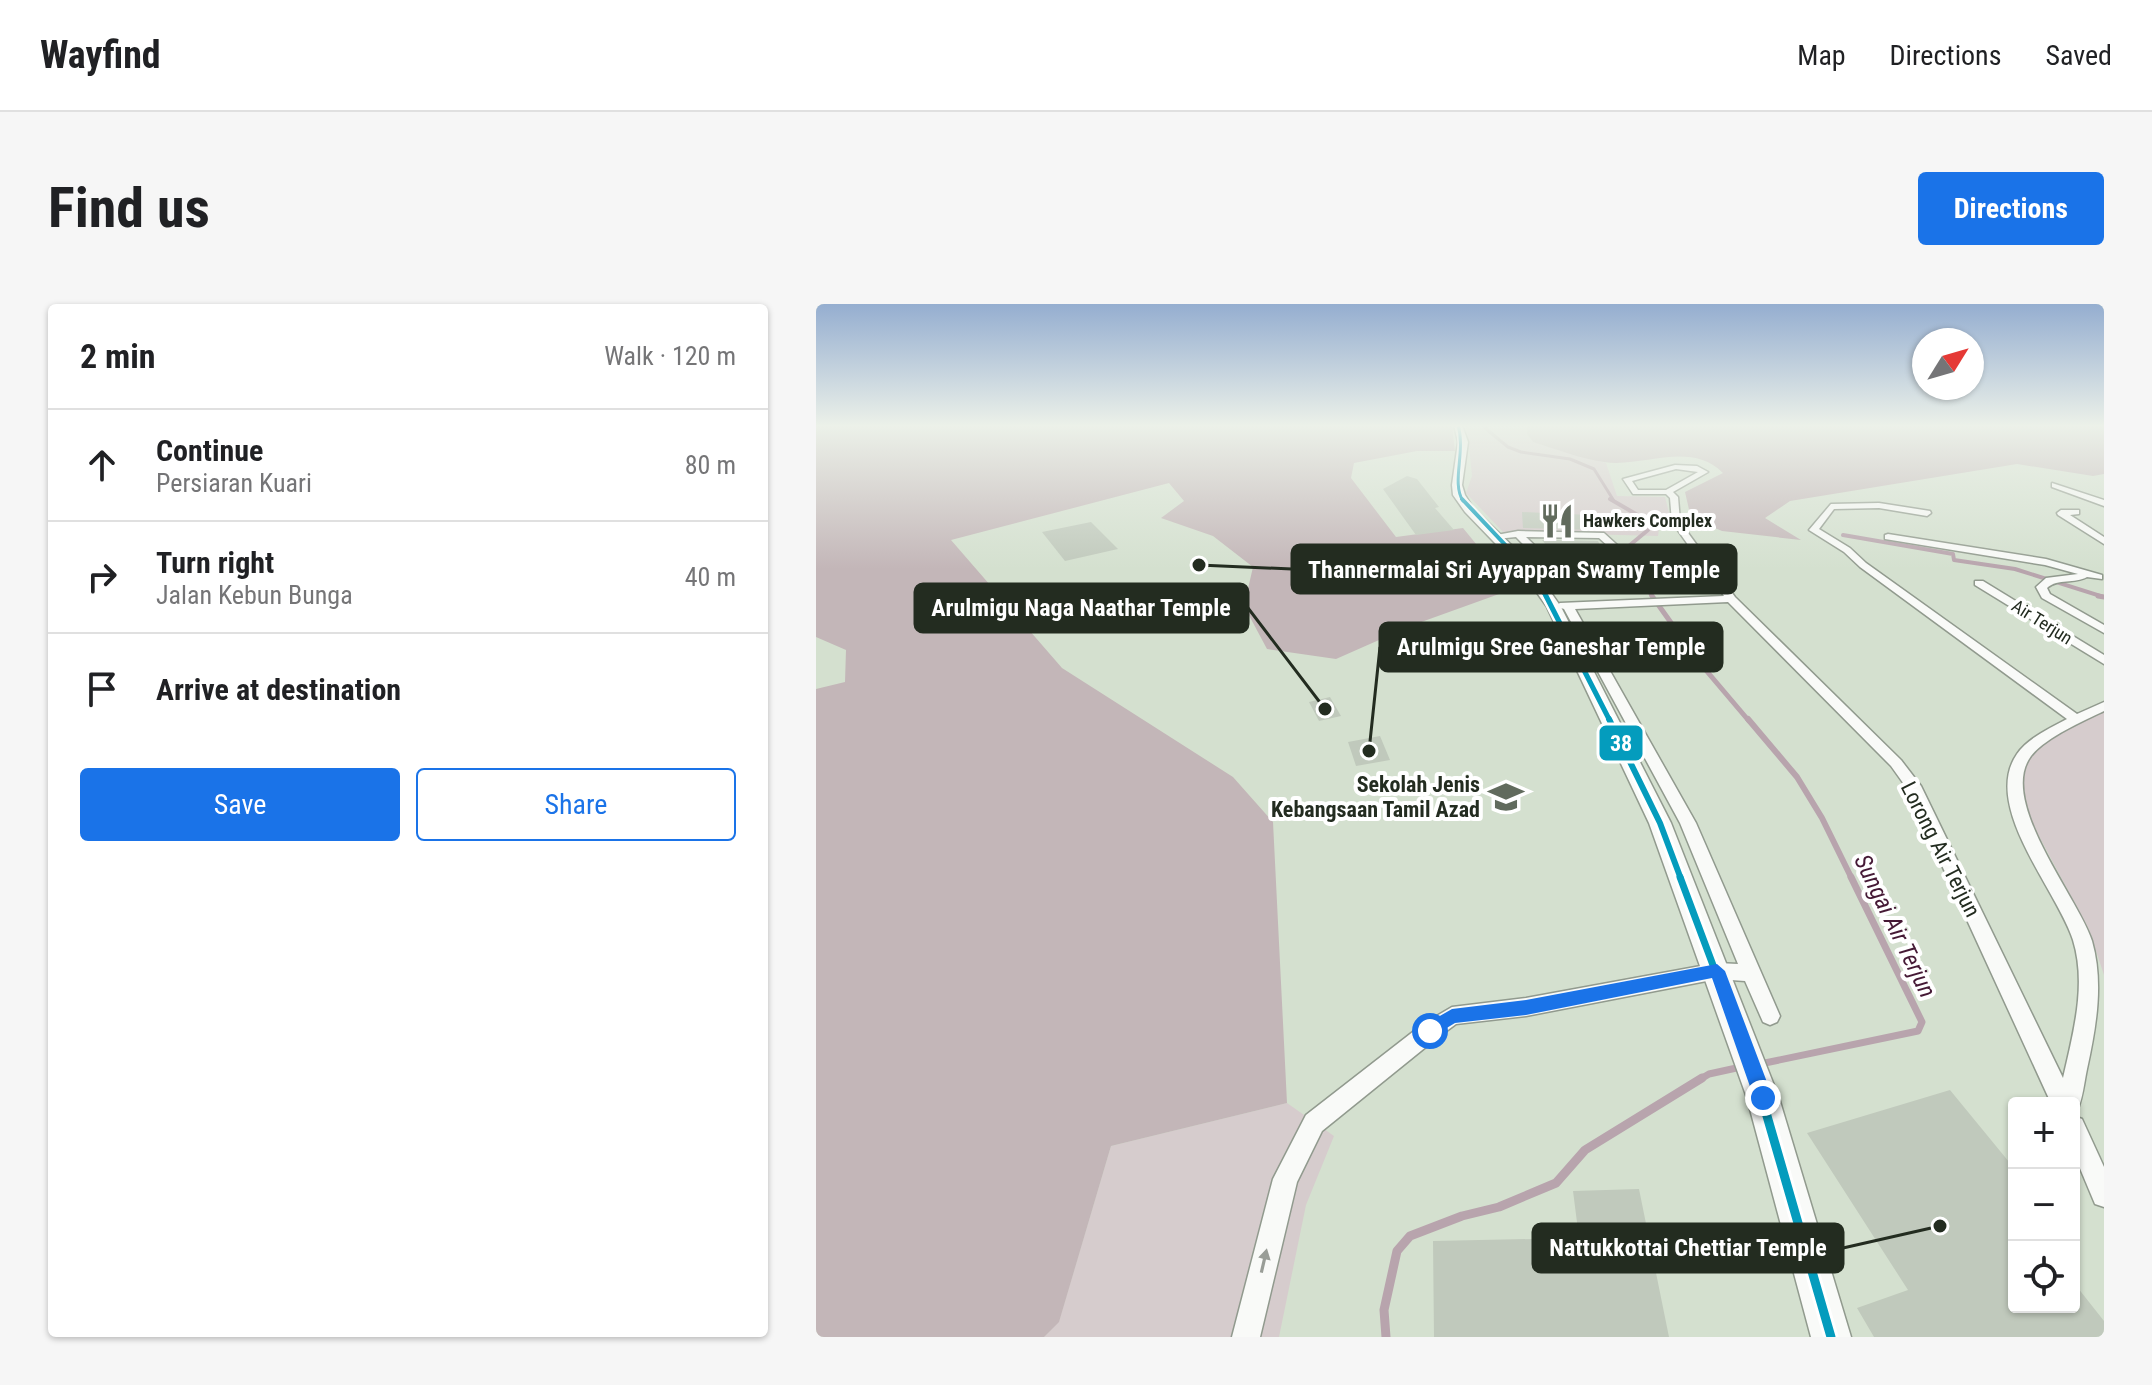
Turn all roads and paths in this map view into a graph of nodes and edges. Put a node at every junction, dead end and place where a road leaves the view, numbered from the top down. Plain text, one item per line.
1 (1459, 473) edge
2 (1656, 473) edge
3 (1700, 473) edge
4 (2055, 485) dead end
5 (1668, 492) junction
6 (2104, 503) edge
7 (2076, 512) dead end
8 (1927, 513) dead end
9 (1518, 534) junction
10 (1496, 536) junction
11 (1888, 537) dead end
12 (2104, 541) edge
13 (2101, 577) edge
14 (1979, 583) dead end
15 (1731, 599) junction
16 (1561, 606) junction
17 (2104, 630) edge
18 (2104, 660) edge
19 (2104, 706) edge
20 (2075, 719) junction
21 (1717, 971) junction
22 (1753, 973) junction
23 (1770, 1016) dead end
24 (2063, 1097) edge
25 (2067, 1097) edge
26 (2080, 1141) edge
27 (2104, 1195) edge
28 (1246, 1337) edge
29 (1831, 1337) edge

1 - 10 street
2 - 5 street
3 - 5 street
4 - 6 street
5 - 15 street, Lorong Air Terjun
7 - 12 street
8 - 20 street
9 - 9 street
9 - 10 street
10 - 16 street
11 - 13 street
13 - 17 street
14 - 18 street, Air Terjun
15 - 16 street
15 - 24 street, Lorong Air Terjun
16 - 21 street
16 - 22 street
19 - 20 street
20 - 25 street
21 - 22 street
28 -> 21 street
21 - 29 street
22 - 23 street
26 - 27 street

